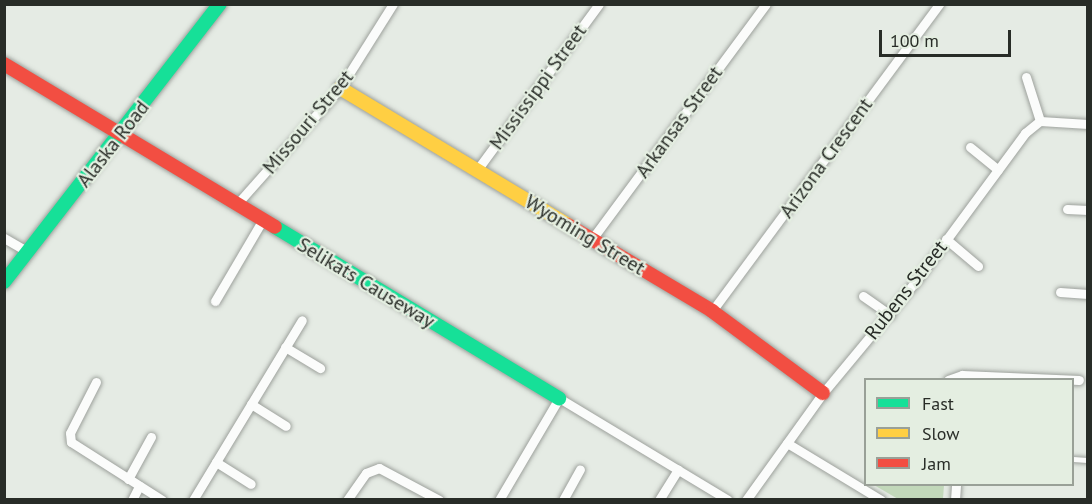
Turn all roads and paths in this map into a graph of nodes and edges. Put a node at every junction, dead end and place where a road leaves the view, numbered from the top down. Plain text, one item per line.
1 (393, 4) edge
2 (598, 4) edge
3 (766, 4) edge
4 (939, 4) edge
5 (214, 6) edge
6 (4, 64) edge
7 (1026, 77) dead end
8 (340, 88) junction
9 (1040, 121) junction
10 (1088, 124) edge
11 (120, 134) junction
12 (970, 147) dead end
13 (477, 170) junction
14 (998, 170) junction
15 (237, 204) junction
16 (1067, 208) dead end
17 (1088, 210) edge
18 (262, 221) junction
19 (4, 238) edge
20 (592, 239) junction
21 (946, 239) junction
22 (28, 252) junction
23 (978, 266) dead end
24 (4, 282) edge
25 (1060, 292) dead end
26 (1088, 294) edge
27 (863, 296) dead end
28 (215, 301) dead end
29 (712, 311) junction
30 (890, 315) junction
31 (302, 320) dead end
32 (285, 346) junction
33 (320, 368) dead end
34 (962, 377) edge
35 (1001, 378) edge
36 (1074, 380) edge
37 (1079, 380) dead end
38 (96, 382) dead end
39 (823, 393) junction
40 (558, 398) junction
41 (251, 404) junction
42 (286, 426) dead end
43 (151, 437) dead end
44 (787, 443) junction
45 (216, 462) junction
46 (580, 469) dead end
47 (678, 469) junction
48 (128, 479) junction
49 (251, 484) dead end
50 (863, 484) edge
51 (865, 486) edge
52 (143, 488) junction
53 (132, 500) edge
54 (141, 500) edge
55 (162, 500) edge
56 (193, 500) edge
57 (347, 500) edge
58 (439, 500) edge
59 (500, 500) edge
60 (563, 500) edge
61 (659, 500) edge
62 (728, 500) edge
63 (746, 500) edge
64 (881, 500) edge

1 - 8 street, Missouri Street
2 - 13 street, Mississippi Street
3 - 20 street, Arkansas Street
4 - 29 street, Arizona Crescent
5 - 11 street, Alaska Road
6 - 11 street, Selikats Causeway
7 - 9 street
8 - 13 street, Wyoming Street
8 - 15 street, Missouri Street
9 - 10 street
9 - 14 street, Rubens Street
11 - 15 street, Selikats Causeway
11 - 22 street, Alaska Road
12 - 14 street
13 - 20 street, Wyoming Street
14 - 21 street, Rubens Street
15 - 18 street, Selikats Causeway
16 - 17 street
18 - 28 street
18 - 40 street, Selikats Causeway
19 - 22 street
20 - 29 street, Wyoming Street
21 - 23 street
21 - 30 street, Rubens Street
22 - 24 street, Alaska Road
25 - 26 street
27 - 30 street
29 - 39 street, Wyoming Street
30 - 39 street, Rubens Street
31 - 32 street
32 - 33 street
32 - 41 street
34 - 35 street
36 - 37 street
38 - 48 street
39 - 44 street, Rubens Street
40 - 47 street, Selikats Causeway
40 - 59 street
41 - 42 street
41 - 45 street
43 - 48 street
44 - 50 street
44 - 63 street, Rubens Street
45 - 49 street
45 - 56 street
46 - 60 street
47 - 61 street
47 - 62 street, Selikats Causeway
48 - 52 street
51 - 64 street
52 - 53 street
52 - 54 street
52 - 55 street
57 - 58 street

